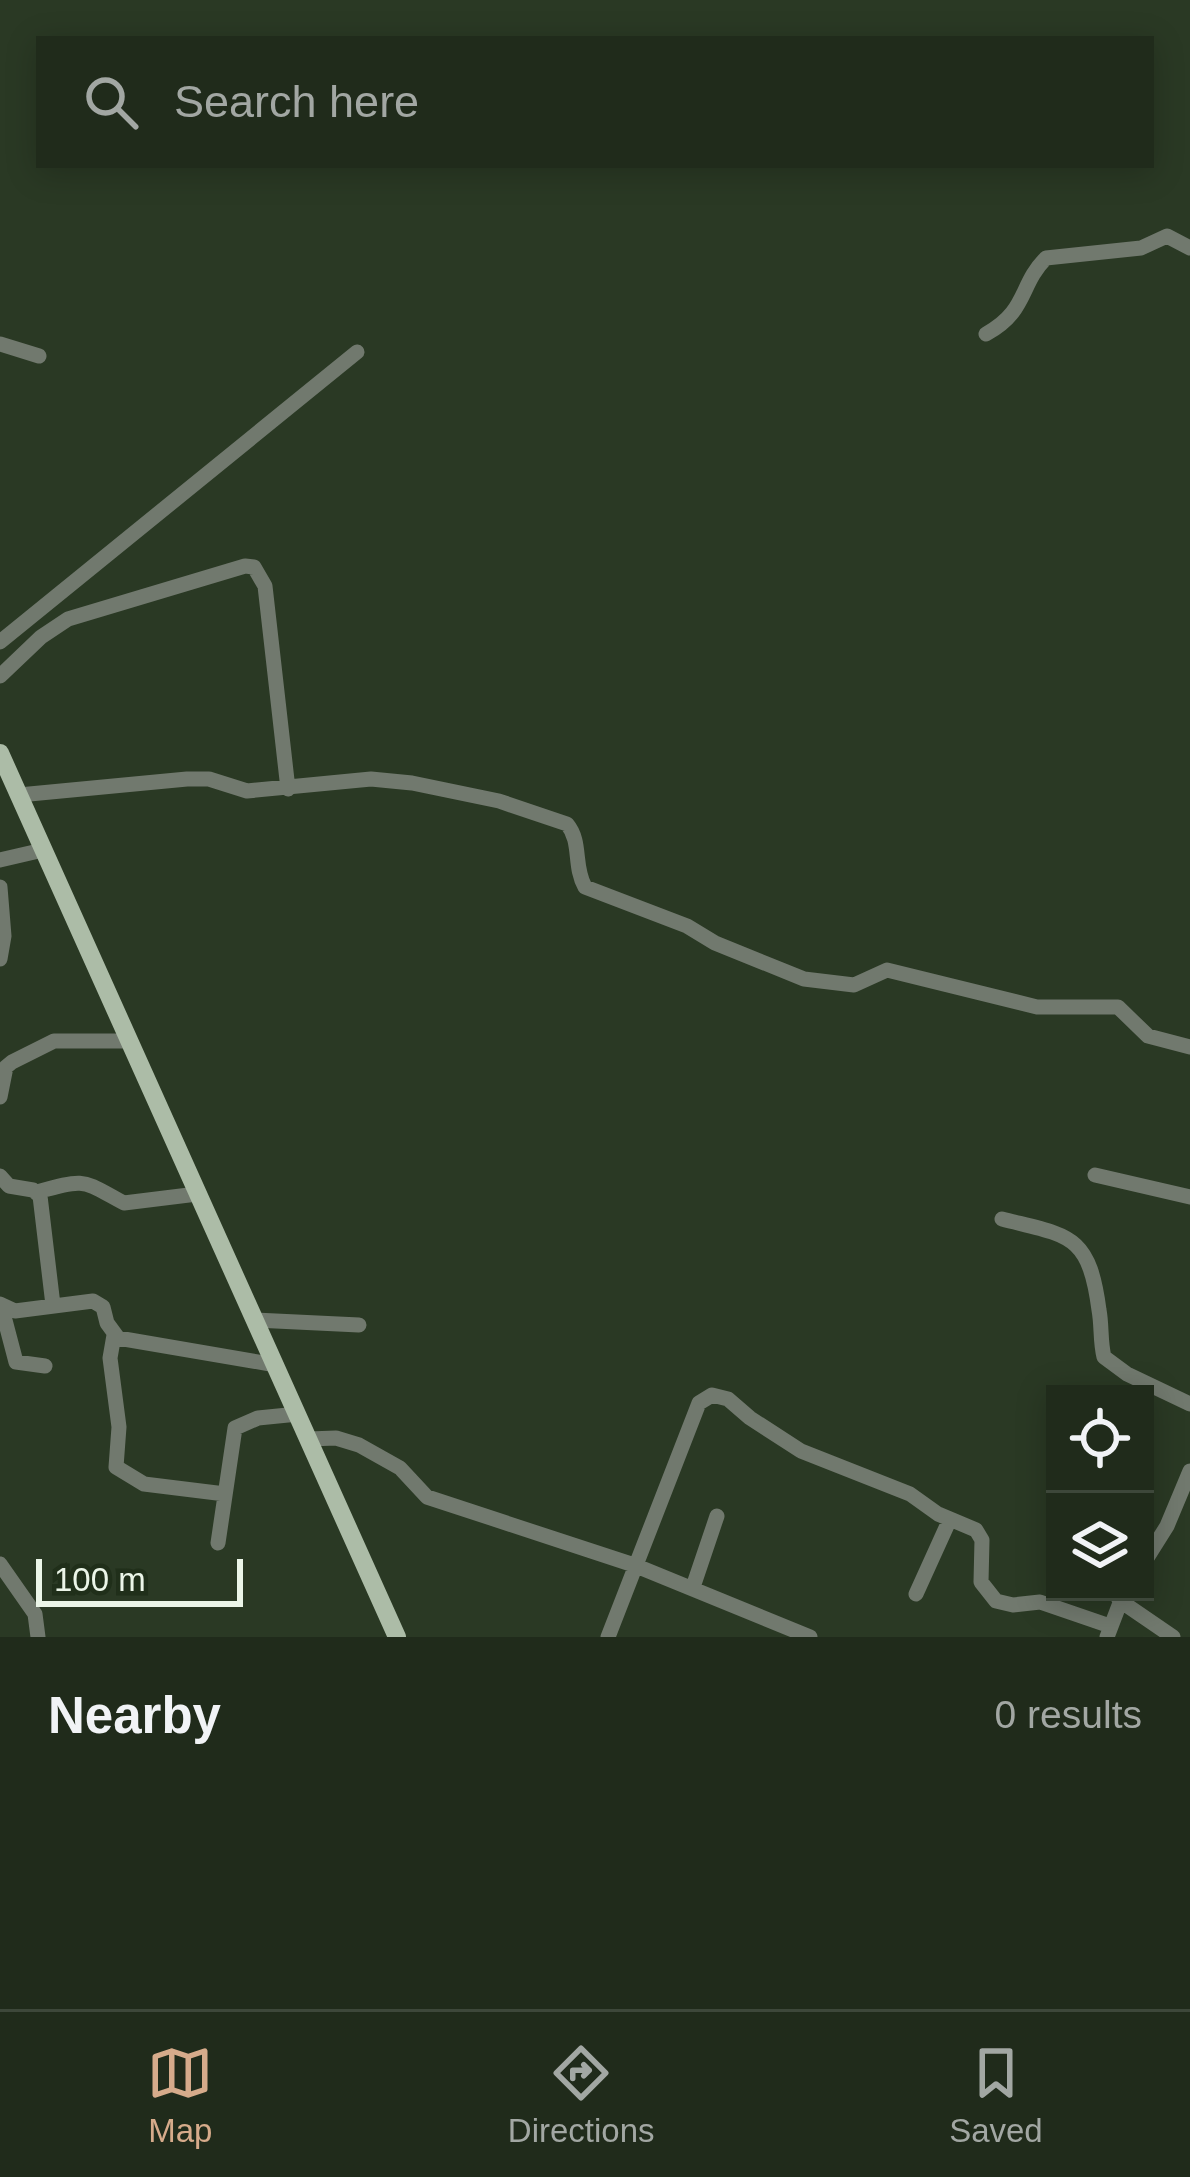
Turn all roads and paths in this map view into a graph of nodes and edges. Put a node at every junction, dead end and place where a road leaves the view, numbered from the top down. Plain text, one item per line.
1 (1190, 248) edge
2 (986, 334) dead end
3 (0, 344) edge
4 (357, 352) dead end
5 (39, 356) dead end
6 (0, 642) edge
7 (0, 676) edge
8 (0, 753) edge
9 (288, 789) junction
10 (19, 795) junction
11 (44, 850) junction
12 (0, 860) edge
13 (0, 887) edge
14 (0, 959) edge
15 (128, 1041) junction
16 (1190, 1047) edge
17 (0, 1097) edge
18 (1095, 1175) dead end
19 (0, 1176) edge
20 (37, 1192) junction
21 (197, 1194) junction
22 (1190, 1197) edge
23 (1002, 1219) dead end
24 (0, 1304) edge
25 (53, 1305) junction
26 (255, 1320) junction
27 (358, 1325) dead end
28 (114, 1335) junction
29 (276, 1365) junction
30 (45, 1366) dead end
31 (1140, 1385) edge
32 (1154, 1392) edge
33 (1190, 1404) edge
34 (298, 1414) junction
35 (309, 1439) junction
36 (1190, 1471) edge
37 (225, 1494) junction
38 (717, 1516) dead end
39 (950, 1519) junction
40 (218, 1543) dead end
41 (1154, 1547) edge
42 (0, 1564) edge
43 (634, 1565) junction
44 (693, 1587) junction
45 (916, 1594) dead end
46 (1120, 1601) edge
47 (1128, 1601) edge
48 (1109, 1632) edge
49 (38, 1637) edge
50 (397, 1637) edge
51 (608, 1637) edge
52 (810, 1637) edge
53 (1173, 1637) edge

1 - 2 street
3 - 5 street
4 - 6 street
7 - 9 street
8 - 10 main road
9 - 10 street
9 - 16 street
10 - 11 main road
11 - 12 street
11 - 15 main road
13 - 14 street
15 - 17 street
15 - 21 main road
18 - 22 street
19 - 20 street
20 - 21 street
20 - 25 street
21 - 26 main road
23 - 31 street
24 - 25 street
24 - 30 street
25 - 28 street
26 - 27 street
26 - 29 main road
28 - 29 street
28 - 37 street
29 - 34 main road
32 - 33 street
34 - 35 main road
34 - 37 street
35 - 43 street
35 - 50 main road
36 - 41 street
37 - 40 street
38 - 44 street
39 - 43 street
39 - 45 street
39 - 48 street
42 - 49 street
43 - 44 street
43 - 51 street
44 - 52 street
46 - 48 street
47 - 53 street

